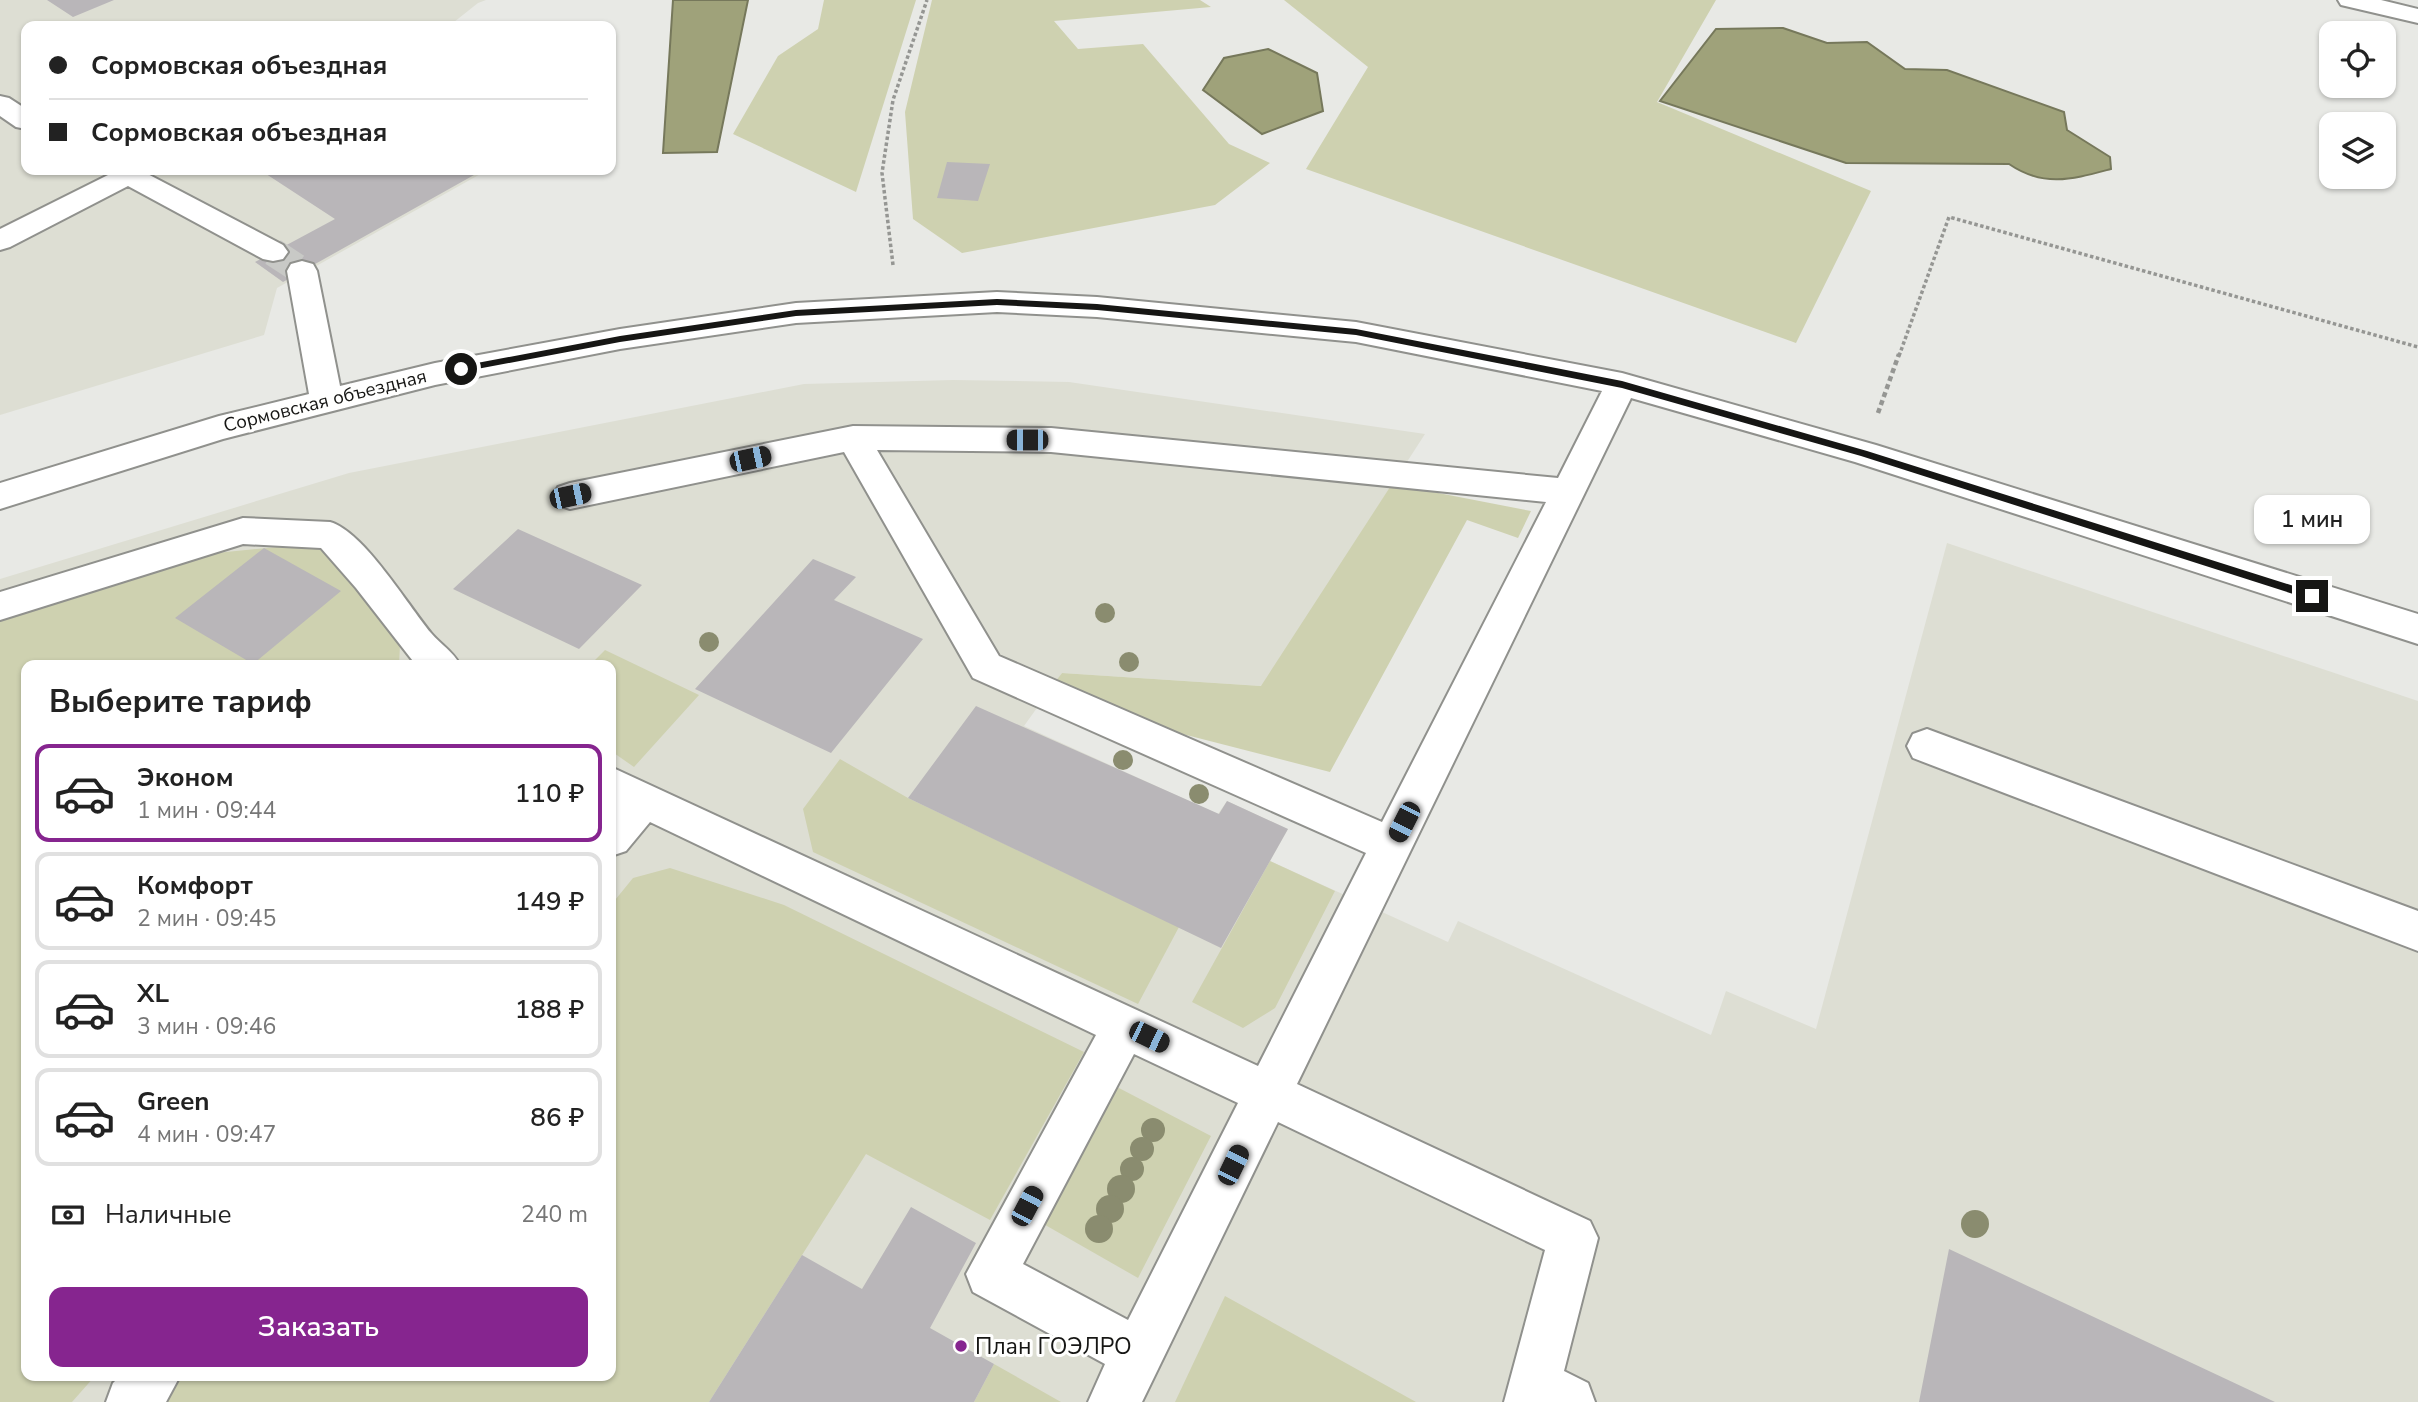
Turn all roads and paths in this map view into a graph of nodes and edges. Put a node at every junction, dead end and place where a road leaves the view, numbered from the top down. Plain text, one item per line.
1 (927, 0) edge
2 (2350, 0) edge
3 (2418, 16) edge
4 (0, 104) edge
5 (21, 118) edge
6 (119, 175) edge
7 (130, 175) edge
8 (0, 241) edge
9 (273, 252) tunnel mouth
10 (302, 271) dead end
11 (898, 307) junction
12 (2418, 347) edge
13 (1622, 384) junction
14 (327, 401) junction
15 (853, 438) junction
16 (1864, 453) junction
17 (1568, 492) junction
18 (0, 496) edge
19 (570, 496) dead end
20 (0, 606) edge
21 (2418, 629) edge
22 (435, 660) edge
23 (1927, 746) dead end
24 (627, 792) edge
25 (616, 824) edge
26 (1392, 845) junction
27 (2418, 931) edge
28 (1125, 1026) junction
29 (1268, 1094) junction
30 (1138, 1354) junction
31 (150, 1381) edge
32 (1545, 1396) edge
33 (132, 1402) edge
34 (1114, 1402) edge

1 - 11 path
2 - 3 street
4 - 5 street
6 - 8 street
7 - 9 street
10 - 14 street
11 - 13 street, Сормовская объездная
11 - 14 street, Сормовская объездная
12 - 16 path
13 - 16 street, Сормовская объездная
13 - 17 street
14 - 18 street, Сормовская объездная
15 - 17 street
15 - 19 street
15 - 26 street
16 - 21 street, Сормовская объездная
17 - 26 street
20 - 22 street
23 - 27 street
24 - 25 street
24 - 28 street
26 - 29 street
28 - 29 street
28 - 30 street
29 - 30 street
29 - 32 street
30 - 34 street
31 - 33 street

